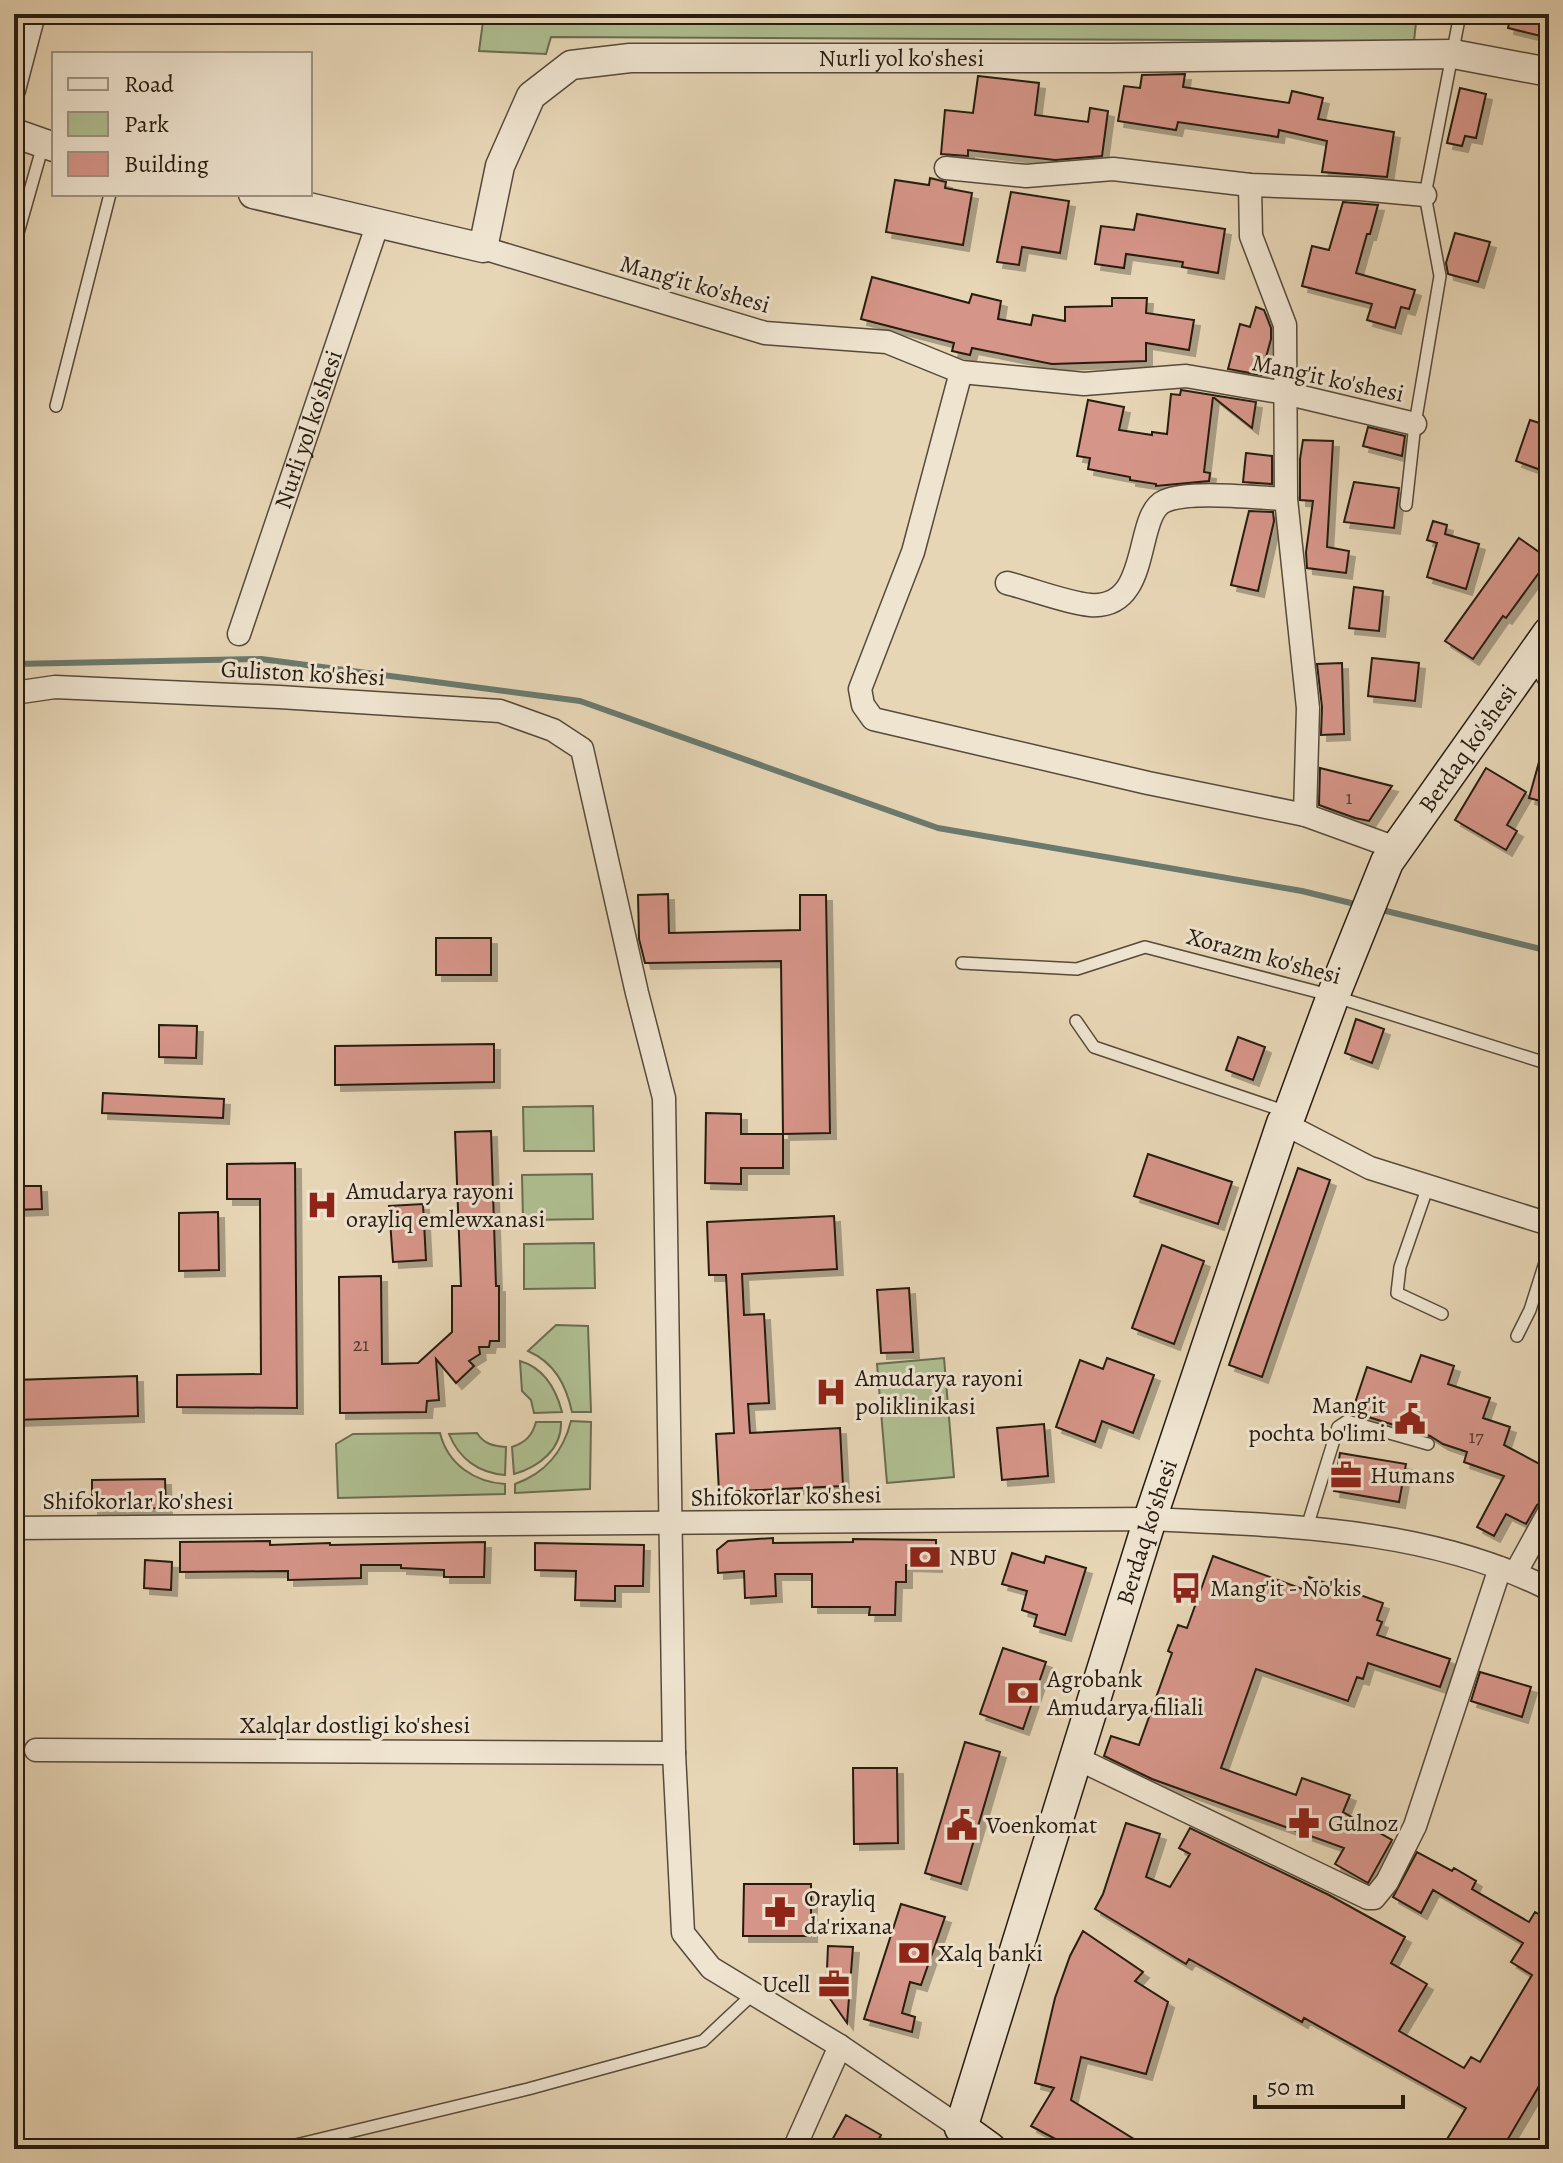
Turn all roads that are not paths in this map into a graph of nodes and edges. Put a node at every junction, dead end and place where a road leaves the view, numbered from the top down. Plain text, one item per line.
1 (34, 14) edge
2 (1460, 14) edge
3 (1453, 54) junction
4 (1549, 72) edge
5 (14, 90) edge
6 (14, 133) edge
7 (48, 146) edge
8 (946, 168) dead end
9 (1250, 185) junction
10 (1425, 195) junction
11 (109, 196) edge
12 (262, 196) edge
13 (378, 223) junction
14 (14, 247) edge
15 (483, 248) junction
16 (961, 372) junction
17 (1285, 393) junction
18 (56, 406) dead end
19 (1415, 424) junction
20 (1286, 499) junction
21 (1406, 505) dead end
22 (1007, 583) dead end
23 (239, 634) dead end
24 (1544, 655) edge
25 (14, 693) edge
26 (1305, 815) junction
27 (1392, 855) junction
28 (962, 963) dead end
29 (1333, 996) junction
30 (1076, 1021) dead end
31 (1549, 1064) edge
32 (1286, 1118) junction
33 (1428, 1186) junction
34 (1549, 1224) edge
35 (1549, 1250) edge
36 (1442, 1314) dead end
37 (1517, 1336) dead end
38 (1428, 1444) dead end
39 (1549, 1512) edge
40 (1150, 1519) junction
41 (672, 1523) junction
42 (1307, 1527) junction
43 (14, 1528) edge
44 (1508, 1570) junction
45 (1549, 1589) edge
46 (36, 1750) dead end
47 (674, 1753) junction
48 (1074, 1757) junction
49 (753, 1994) junction
50 (840, 2046) junction
51 (961, 2128) junction
52 (279, 2149) edge
53 (794, 2149) edge
54 (990, 2149) edge

1 - 5 street
2 - 3 lane
3 - 4 street, Nurli yol ko'shesi
3 - 10 lane
3 - 15 street, Nurli yol ko'shesi
6 - 7 street
7 - 14 lane
8 - 9 street
9 - 10 street
9 - 17 street
10 - 19 lane
11 - 18 lane
12 - 13 street
13 - 15 street
13 - 23 street, Nurli yol ko'shesi
15 - 16 street, Mang'it ko'shesi
16 - 17 street, Mang'it ko'shesi
16 - 26 street
17 - 19 street, Mang'it ko'shesi
17 - 20 street
19 - 21 lane
20 - 22 street
20 - 26 street
24 - 27 main road, Berdaq ko'shesi
25 - 41 street, Guliston ko'shesi
26 - 27 street
27 - 29 main road, Berdaq ko'shesi
28 - 29 lane, Xorazm ko'shesi
29 - 31 lane, Xorazm ko'shesi
29 - 32 main road, Berdaq ko'shesi
30 - 32 lane
32 - 33 street
32 - 40 main road, Berdaq ko'shesi
33 - 34 street
33 - 36 lane
35 - 37 lane
38 - 42 lane
39 - 44 street
40 - 41 street, Shifokorlar ko'shesi
40 - 42 street, Shifokorlar ko'shesi
40 - 48 main road, Berdaq ko'shesi
41 - 43 street, Shifokorlar ko'shesi
41 - 47 street
42 - 44 street, Shifokorlar ko'shesi
44 - 45 street, Shifokorlar ko'shesi
44 - 48 street
46 - 47 street, Xalqlar dostligi ko'shesi
47 - 49 street
48 - 51 main road, Berdaq ko'shesi
49 - 50 street
49 - 52 lane
50 - 51 street
50 - 53 street
51 - 54 main road

